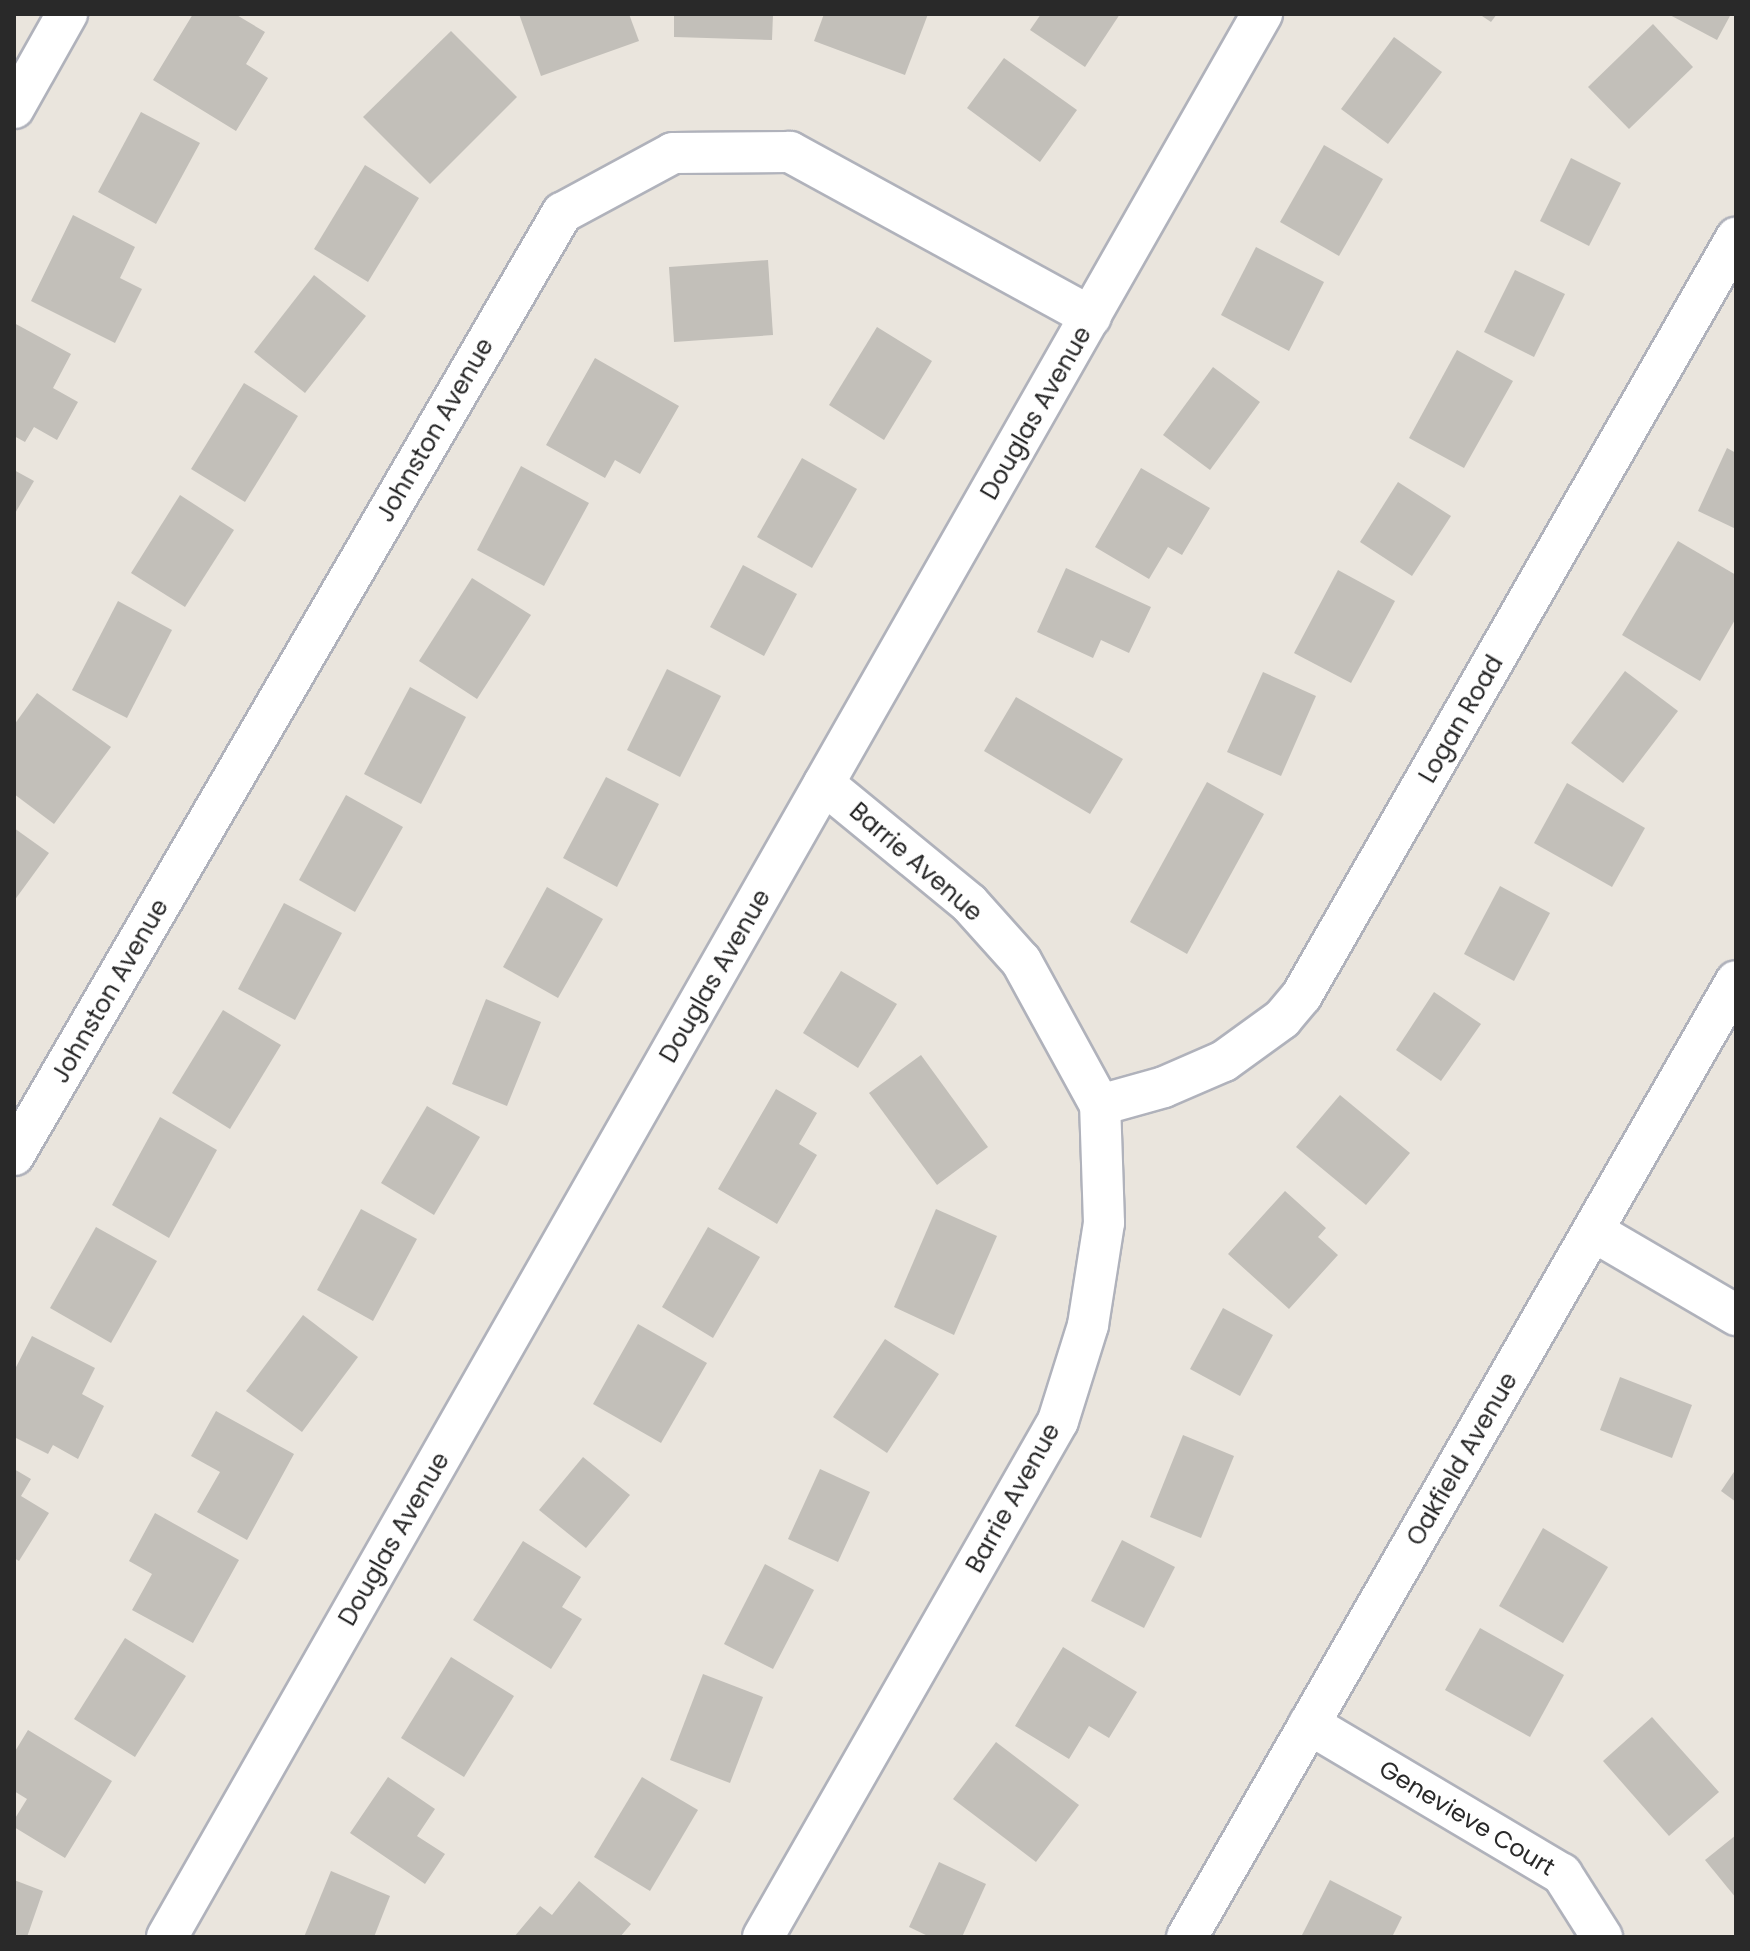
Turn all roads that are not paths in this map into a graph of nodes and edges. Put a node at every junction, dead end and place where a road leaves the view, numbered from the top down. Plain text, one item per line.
1 (67, 14) edge
2 (1262, 14) edge
3 (14, 108) edge
4 (1736, 238) edge
5 (1091, 317) junction
6 (824, 784) junction
7 (1736, 981) edge
8 (1100, 1105) junction
9 (14, 1155) edge
10 (1593, 1231) junction
11 (1736, 1315) edge
12 (1309, 1724) junction
13 (167, 1937) edge
14 (763, 1937) edge
15 (1187, 1937) edge
16 (1602, 1937) edge

1 - 3 street
2 - 5 street, Douglas Avenue
4 - 8 street, Logan Road
5 - 6 street, Douglas Avenue
5 - 9 street, Johnston Avenue
6 - 8 street, Barrie Avenue
6 - 13 street, Douglas Avenue
7 - 10 street, Oakfield Avenue
8 - 14 street, Barrie Avenue
10 - 11 street
10 - 12 street, Oakfield Avenue
12 - 15 street, Oakfield Avenue
12 - 16 street, Genevieve Court

